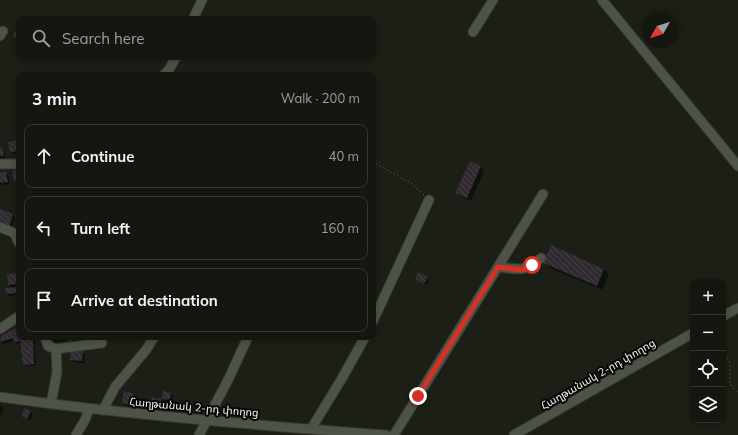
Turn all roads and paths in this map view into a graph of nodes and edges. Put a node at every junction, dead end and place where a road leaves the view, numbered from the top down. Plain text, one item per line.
1 (202, 0) edge
2 (492, 0) edge
3 (602, 0) edge
4 (194, 16) edge
5 (473, 32) dead end
6 (174, 60) edge
7 (167, 72) edge
8 (0, 164) edge
9 (16, 164) edge
10 (376, 164) edge
11 (738, 166) edge
12 (543, 194) dead end
13 (428, 200) joint
14 (0, 227) edge
15 (16, 237) edge
16 (541, 258) dead end
17 (498, 267) junction
18 (738, 308) edge
19 (376, 314) edge
20 (725, 315) edge
21 (16, 318) edge
22 (0, 329) edge
23 (690, 335) edge
24 (46, 340) edge
25 (152, 340) edge
26 (246, 340) edge
27 (363, 340) edge
28 (102, 343) dead end
29 (56, 349) junction
30 (726, 357) edge
31 (738, 392) edge
32 (0, 397) edge
33 (51, 404) junction
34 (89, 409) junction
35 (103, 410) junction
36 (206, 421) junction
37 (311, 429) junction
38 (321, 432) edge
39 (76, 435) edge
40 (199, 435) edge
41 (386, 435) edge
42 (394, 435) edge
43 (514, 435) edge

1 - 4 street
2 - 5 street
3 - 11 street
6 - 7 street
8 - 9 street
10 - 13 path
12 - 17 street
13 - 19 street
14 - 15 street
16 - 17 street
17 - 42 street
18 - 20 street
21 - 22 street
23 - 43 street, Հաղթանակ 2-րդ փողոց
24 - 29 street
25 - 35 street
26 - 36 street
27 - 37 street
28 - 29 street
29 - 33 street
30 - 31 path
32 - 33 street, Հաղթանակ 2-րդ փողոց
33 - 34 street, Հաղթանակ 2-րդ փողոց
34 - 35 street, Հաղթանակ 2-րդ փողոց
34 - 39 street
35 - 36 street, Հաղթանակ 2-րդ փողոց
36 - 37 street, Հաղթանակ 2-րդ փողոց
36 - 40 street
37 - 38 street, Հաղթանակ 2-րդ փողոց
38 - 41 street, Հաղթանակ 2-րդ փողոց

